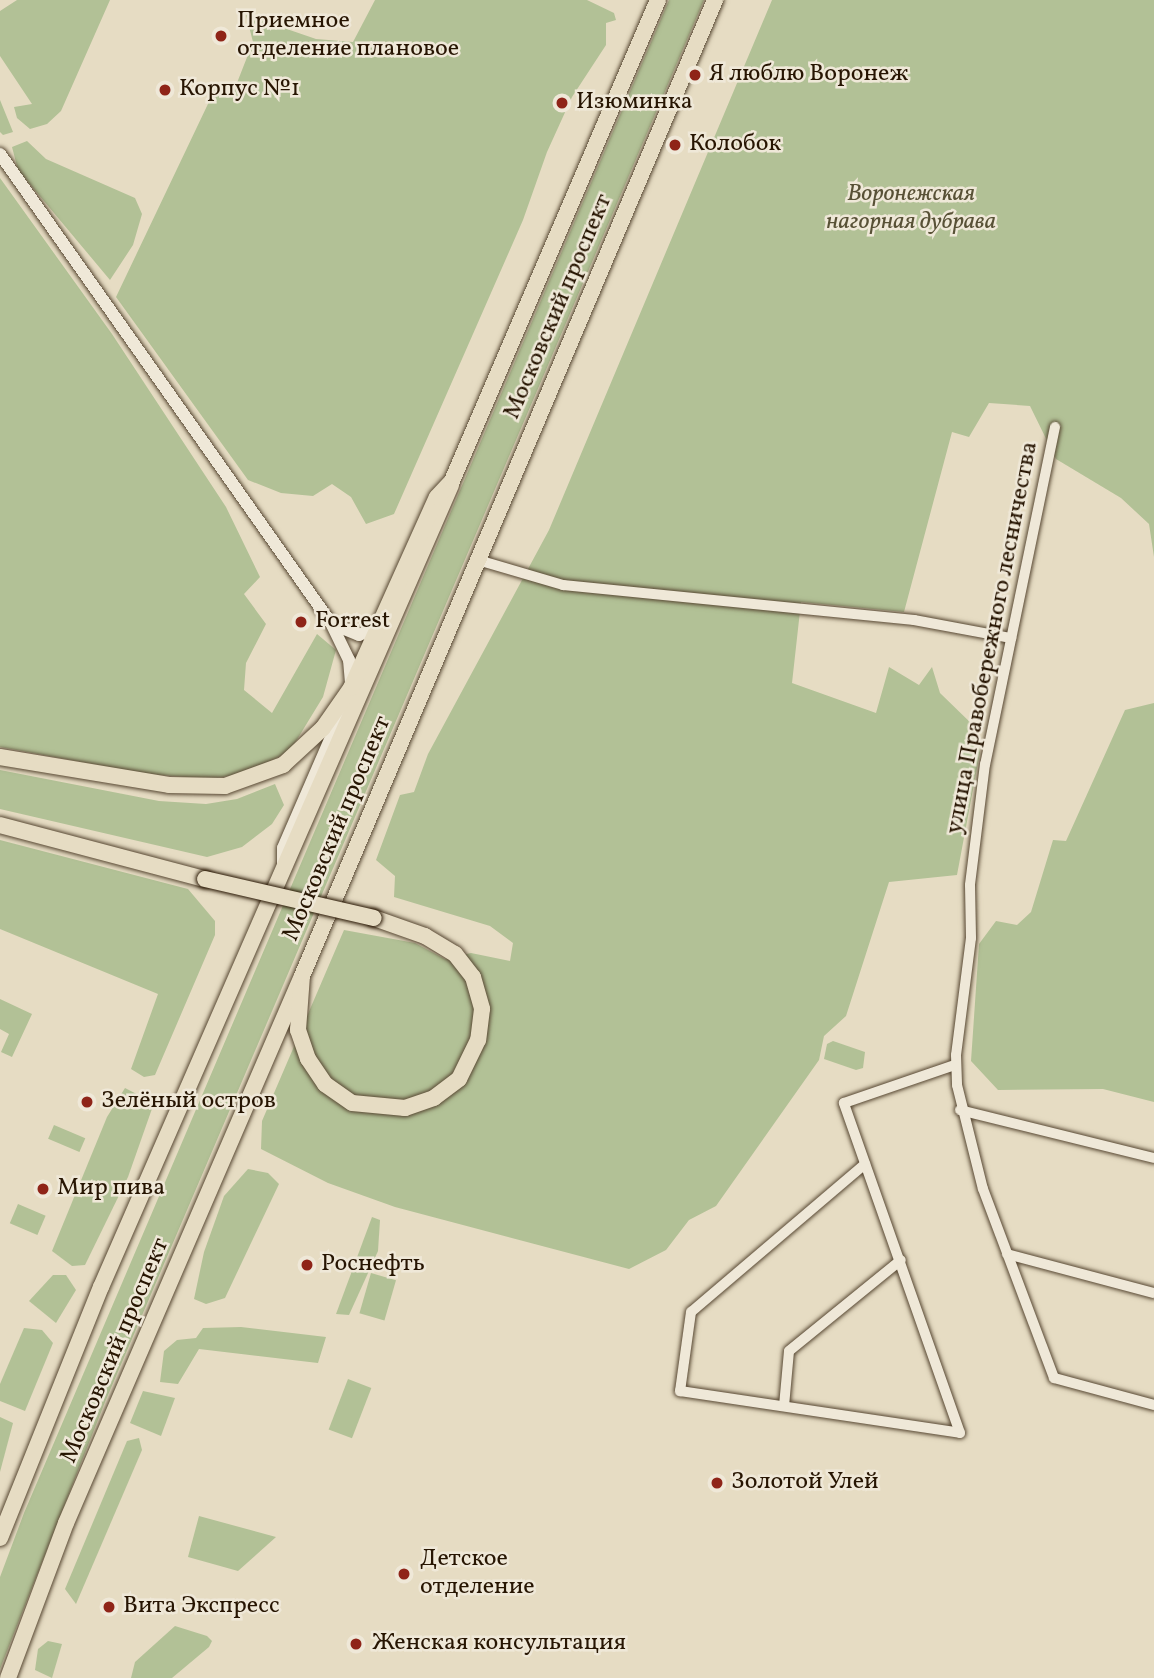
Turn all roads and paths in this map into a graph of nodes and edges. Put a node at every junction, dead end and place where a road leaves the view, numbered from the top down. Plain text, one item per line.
1 (658, 0) edge
2 (715, 0) edge
3 (0, 154) edge
4 (1055, 427) dead end
5 (453, 481) junction
6 (478, 560) junction
7 (331, 623) junction
8 (379, 626) junction
9 (1011, 638) junction
10 (351, 688) junction
11 (0, 757) edge
12 (0, 825) edge
13 (283, 874) junction
14 (302, 976) junction
15 (955, 1065) junction
16 (960, 1110) junction
17 (1154, 1158) edge
18 (865, 1164) junction
19 (1007, 1254) junction
20 (901, 1260) junction
21 (1154, 1293) edge
22 (1154, 1405) edge
23 (785, 1406) junction
24 (0, 1538) edge
25 (8, 1678) edge

1 - 5 main road, Московский проспект
2 - 6 main road, Московский проспект
3 - 7 street
4 - 9 street, улица Правобережного лесничества
5 - 8 main road
5 - 13 main road, Московский проспект
6 - 9 street
6 - 14 main road, Московский проспект
7 - 8 street
7 - 10 street
8 - 10 main road
9 - 15 street, улица Правобережного лесничества
10 - 11 main road
10 - 13 street
12 - 14 main road, bridge
13 - 24 main road, Московский проспект
14 - 25 main road, Московский проспект
15 - 16 street, улица Правобережного лесничества
15 - 18 street
16 - 17 street
16 - 19 street, улица Правобережного лесничества
18 - 20 street
18 - 23 street
19 - 21 street
19 - 22 street, улица Правобережного лесничества
20 - 23 street
20 - 23 street

